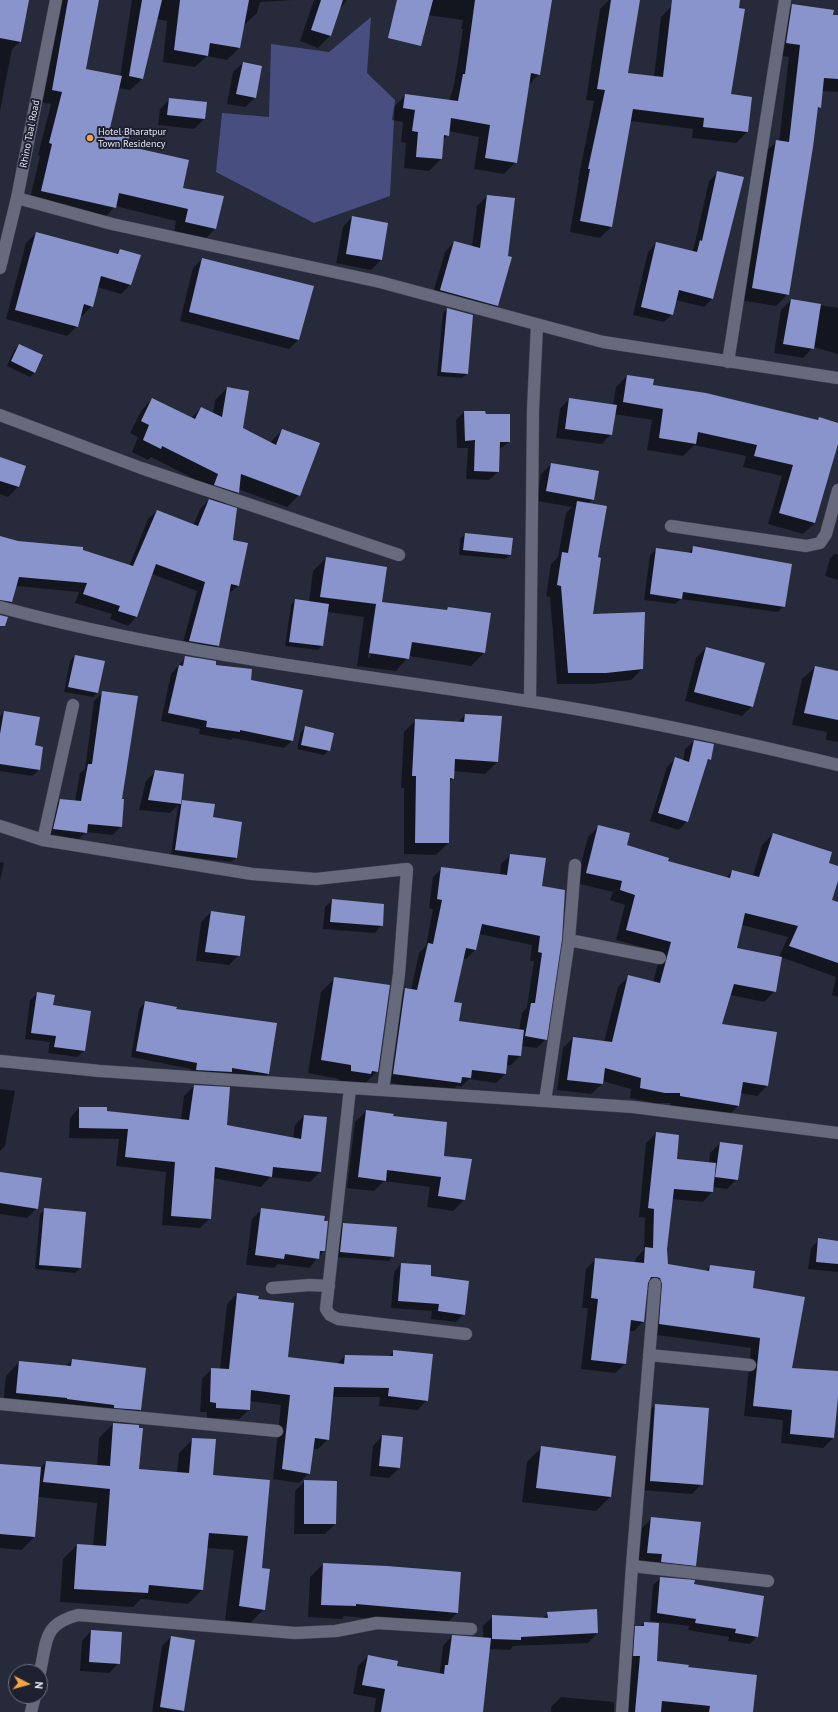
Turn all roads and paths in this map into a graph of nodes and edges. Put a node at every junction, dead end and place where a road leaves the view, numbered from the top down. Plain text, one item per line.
1 (56, 0) edge
2 (785, 0) edge
3 (17, 198) junction
4 (0, 268) edge
5 (537, 326) junction
6 (728, 362) junction
7 (838, 378) edge
8 (0, 415) edge
9 (838, 490) edge
10 (671, 526) dead end
11 (399, 555) dead end
12 (0, 607) edge
13 (530, 701) junction
14 (73, 705) dead end
15 (838, 765) edge
16 (0, 826) edge
17 (43, 840) junction
18 (576, 865) dead end
19 (569, 940) junction
20 (660, 958) dead end
21 (0, 1061) edge
22 (350, 1088) junction
23 (383, 1090) junction
24 (545, 1101) junction
25 (838, 1133) edge
26 (655, 1284) dead end
27 (329, 1286) junction
28 (272, 1288) dead end
29 (466, 1334) dead end
30 (649, 1355) junction
31 (750, 1365) dead end
32 (0, 1404) edge
33 (277, 1431) dead end
34 (632, 1566) junction
35 (768, 1581) dead end
36 (471, 1629) dead end
37 (42, 1664) edge
38 (622, 1712) edge

1 - 3 street, Rhino Taal Road
2 - 6 street
3 - 4 street, Rhino Taal Road
3 - 5 street
5 - 6 street
5 - 13 street
6 - 7 street
8 - 11 street
9 - 10 street
12 - 13 street
13 - 15 street
14 - 17 street
16 - 17 street
17 - 23 street
18 - 19 street
19 - 20 street
19 - 24 street
21 - 22 street
22 - 23 street
22 - 27 street
23 - 24 street
24 - 25 street
26 - 30 street
27 - 28 street
27 - 29 street
30 - 31 street
30 - 34 street
32 - 33 street
34 - 35 street
34 - 38 street
36 - 37 street

